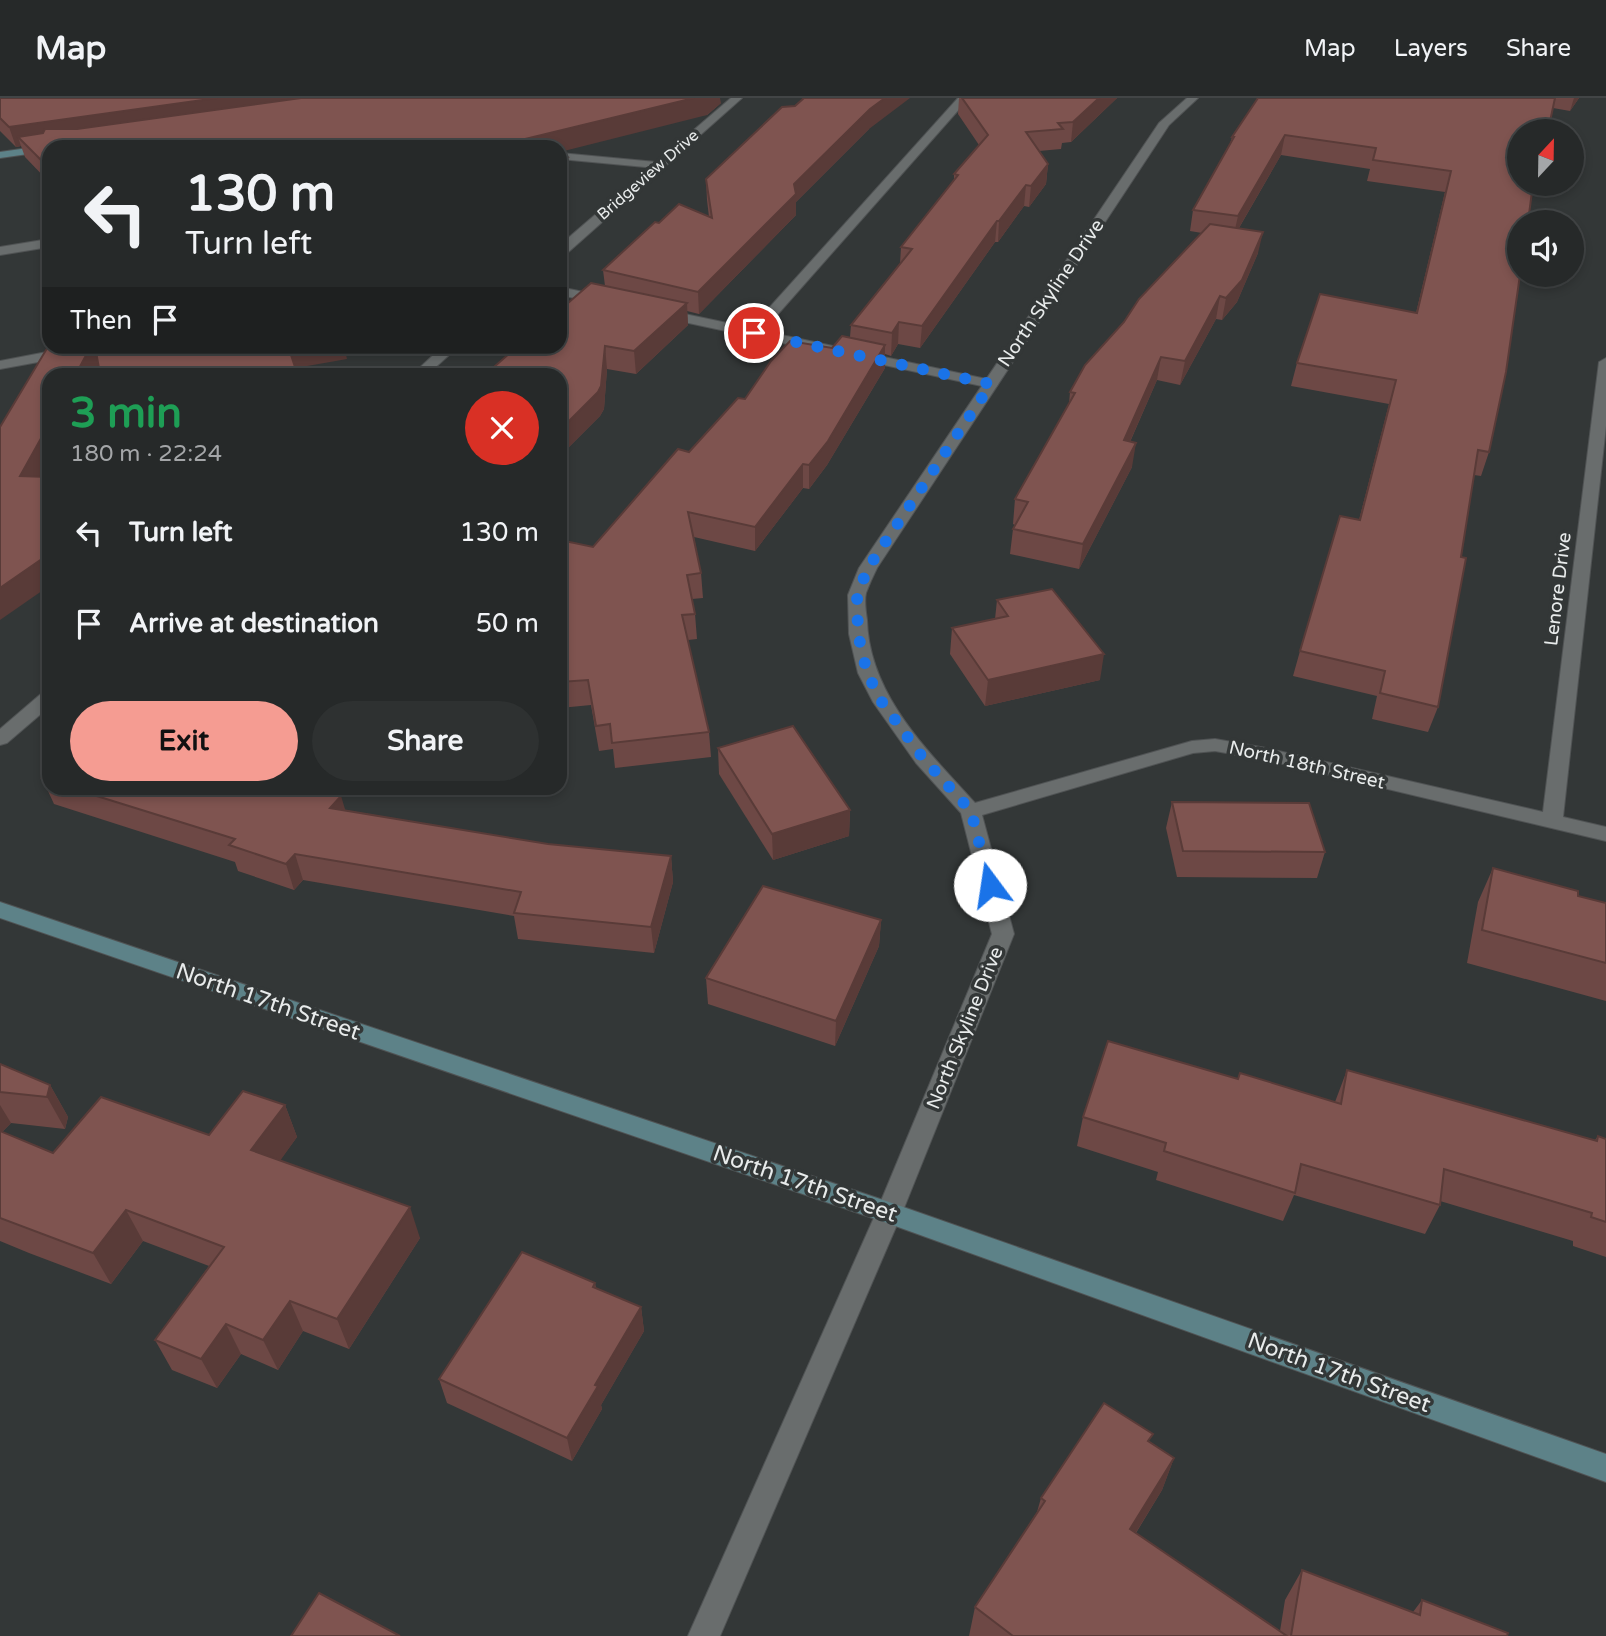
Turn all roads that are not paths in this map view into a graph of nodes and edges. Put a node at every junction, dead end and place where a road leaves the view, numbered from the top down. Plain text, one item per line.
1 (737, 98) edge
2 (964, 98) edge
3 (1193, 98) edge
4 (42, 149) edge
5 (0, 155) edge
6 (567, 157) edge
7 (656, 166) junction
8 (42, 244) edge
9 (567, 246) edge
10 (0, 251) edge
11 (567, 293) edge
12 (625, 305) edge
13 (651, 310) edge
14 (754, 333) junction
15 (60, 354) edge
16 (443, 354) edge
17 (1606, 362) edge
18 (0, 365) edge
19 (427, 368) edge
20 (991, 384) junction
21 (42, 703) edge
22 (0, 740) edge
23 (971, 811) junction
24 (1552, 820) junction
25 (1606, 834) edge
26 (0, 910) edge
27 (889, 1213) junction
28 (1606, 1468) edge
29 (704, 1636) edge

1 - 7 street, Bridgeview Drive
2 - 14 street
3 - 20 street, North Skyline Drive
4 - 5 street
6 - 7 street
7 - 9 street, Bridgeview Drive
8 - 10 street
11 - 12 street
13 - 14 street
14 - 20 street
15 - 18 street
16 - 19 street
17 - 24 street, Lenore Drive
20 - 23 street, North Skyline Drive
21 - 22 street
23 - 24 street, North 18th Street
23 - 27 street, North Skyline Drive
24 - 25 street, North 18th Street
26 - 27 street, North 17th Street
27 - 28 street, North 17th Street
27 - 29 street, North Skyline Drive

